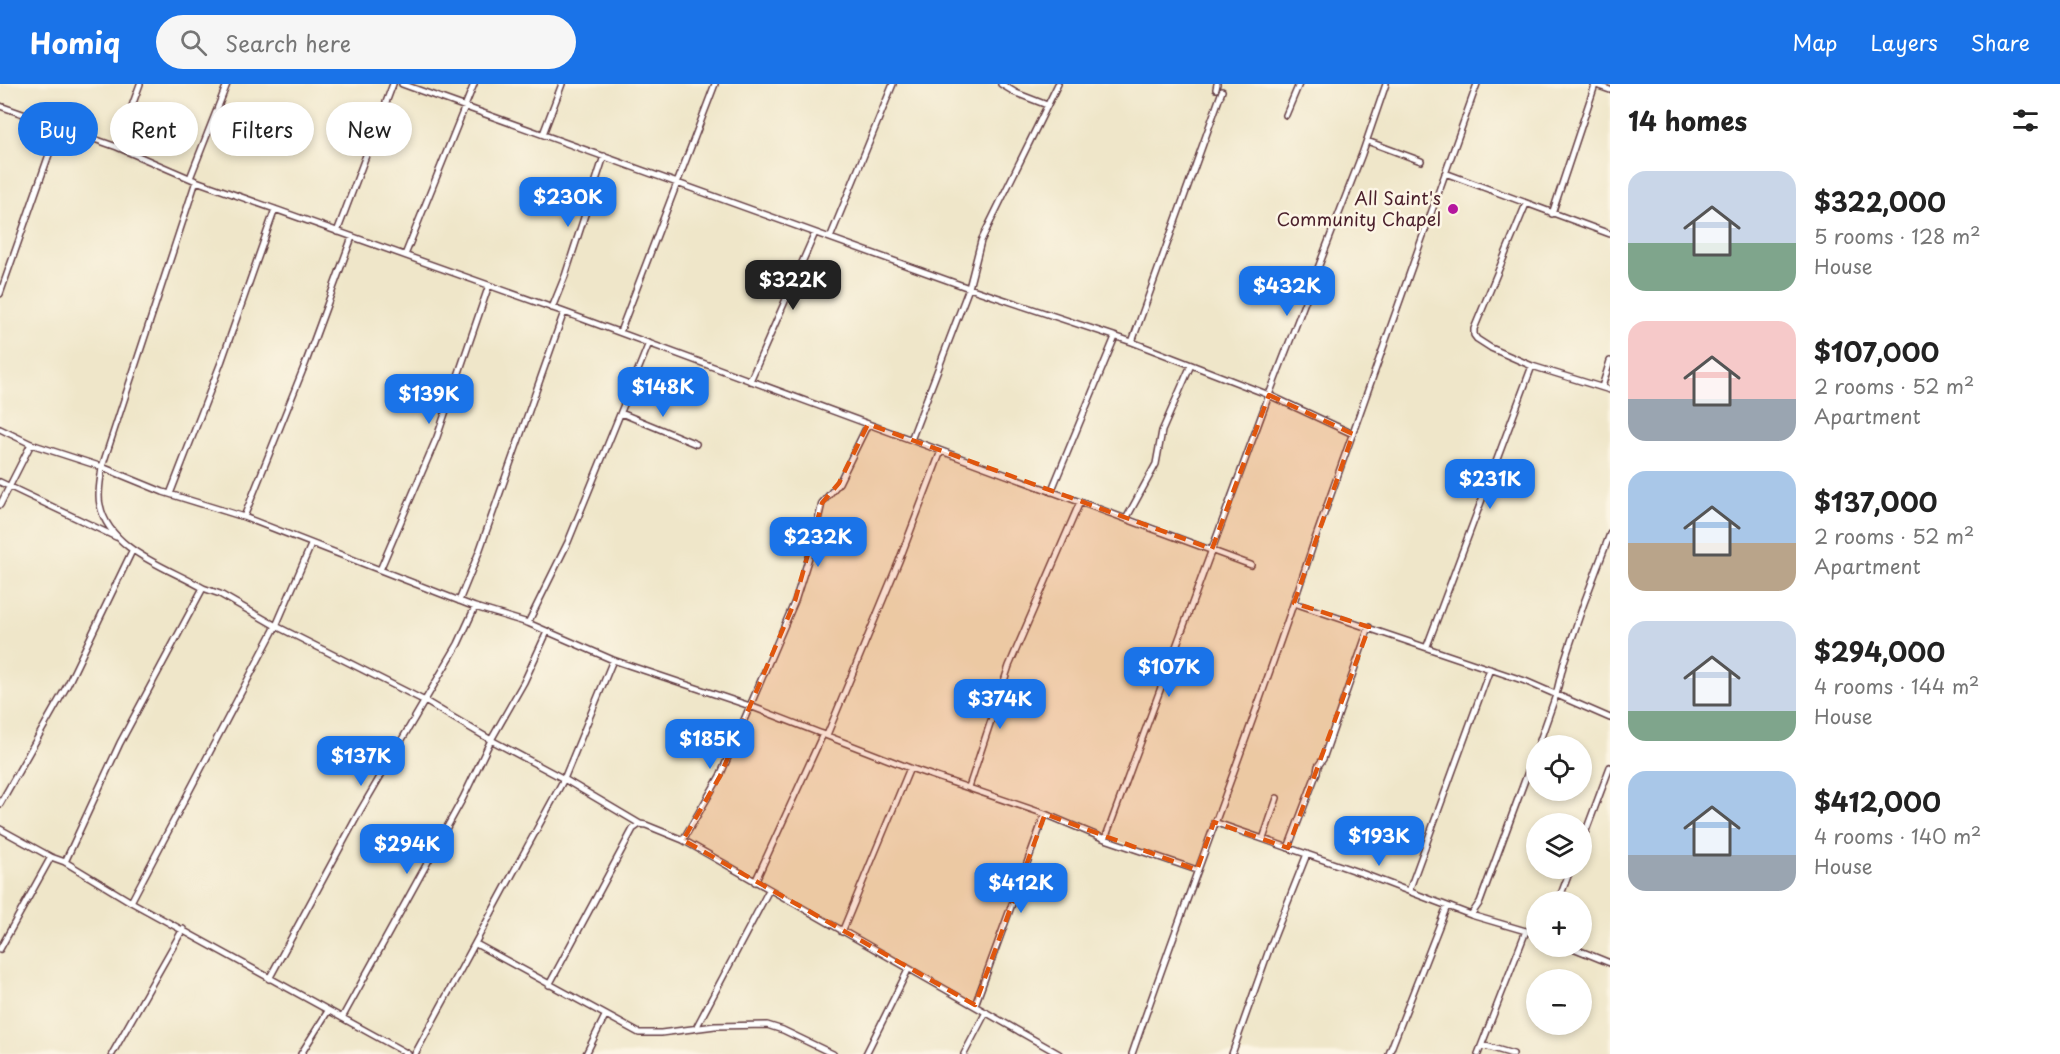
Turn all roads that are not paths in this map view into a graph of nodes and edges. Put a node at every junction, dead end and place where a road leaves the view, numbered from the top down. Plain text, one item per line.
1 (140, 84) edge
2 (228, 84) edge
3 (393, 84) edge
4 (402, 84) edge
5 (474, 84) edge
6 (562, 84) edge
7 (715, 84) edge
8 (893, 84) edge
9 (1001, 84) edge
10 (1058, 84) edge
11 (1299, 84) edge
12 (1386, 84) edge
13 (1477, 84) edge
14 (1594, 84) edge
15 (1610, 90) edge
16 (1222, 91) dead end
17 (133, 102) edge
18 (1047, 105) junction
19 (0, 106) edge
20 (465, 106) junction
21 (18, 112) edge
22 (1286, 115) dead end
23 (543, 135) junction
24 (1367, 141) junction
25 (48, 156) edge
26 (138, 156) edge
27 (604, 156) junction
28 (1421, 161) dead end
29 (1445, 173) junction
30 (193, 180) junction
31 (678, 182) junction
32 (1526, 204) junction
33 (275, 209) junction
34 (1552, 214) junction
35 (337, 232) junction
36 (815, 233) junction
37 (1610, 234) edge
38 (352, 237) junction
39 (830, 238) junction
40 (405, 255) junction
41 (489, 285) junction
42 (969, 288) junction
43 (0, 294) edge
44 (552, 308) junction
45 (564, 312) junction
46 (620, 332) junction
47 (1115, 337) junction
48 (1132, 342) junction
49 (649, 343) junction
50 (1610, 361) edge
51 (1191, 365) junction
52 (1532, 366) junction
53 (750, 381) junction
54 (1602, 387) junction
55 (1610, 390) edge
56 (1269, 395) junction
57 (621, 413) junction
58 (868, 424) junction
59 (0, 429) edge
60 (1353, 434) junction
61 (911, 440) junction
62 (31, 444) junction
63 (696, 444) dead end
64 (941, 451) junction
65 (102, 467) junction
66 (0, 482) edge
67 (9, 487) junction
68 (1051, 492) junction
69 (170, 494) junction
70 (1080, 502) junction
71 (0, 506) edge
72 (244, 518) junction
73 (1126, 519) junction
74 (1610, 534) edge
75 (117, 538) junction
76 (311, 545) junction
77 (1212, 549) junction
78 (132, 551) junction
79 (1251, 565) dead end
80 (380, 570) junction
81 (202, 588) junction
82 (459, 601) junction
83 (1294, 603) junction
84 (475, 607) junction
85 (528, 623) junction
86 (276, 626) junction
87 (1369, 627) junction
88 (547, 632) junction
89 (1427, 646) junction
90 (613, 660) junction
91 (1490, 669) junction
92 (1556, 695) junction
93 (425, 701) junction
94 (750, 706) junction
95 (1610, 718) edge
96 (825, 735) junction
97 (1542, 735) edge
98 (490, 740) junction
99 (1610, 767) edge
100 (910, 768) junction
101 (1526, 777) edge
102 (564, 779) junction
103 (969, 787) junction
104 (1277, 798) dead end
105 (0, 804) edge
106 (1045, 814) junction
107 (1592, 815) edge
108 (1214, 822) junction
109 (640, 824) junction
110 (0, 829) edge
111 (1105, 839) junction
112 (1263, 839) junction
113 (682, 840) junction
114 (1288, 848) junction
115 (1307, 854) junction
116 (51, 857) junction
117 (65, 862) junction
118 (1197, 870) junction
119 (754, 882) junction
120 (769, 891) junction
121 (1409, 891) junction
122 (131, 902) junction
123 (1447, 906) junction
124 (1471, 915) junction
125 (183, 929) junction
126 (842, 932) junction
127 (1526, 932) joint
128 (476, 944) junction
129 (0, 949) edge
130 (1592, 956) edge
131 (1610, 963) edge
132 (908, 970) junction
133 (269, 979) junction
134 (549, 985) junction
135 (975, 1005) junction
136 (328, 1011) junction
137 (986, 1012) junction
138 (605, 1016) junction
139 (342, 1018) junction
140 (696, 1028) junction
141 (1482, 1045) junction
142 (1056, 1053) edge
143 (112, 1054) edge
144 (301, 1054) edge
145 (408, 1054) edge
146 (415, 1054) edge
147 (586, 1054) edge
148 (833, 1054) edge
149 (866, 1054) edge
150 (964, 1054) edge
151 (1132, 1054) edge
152 (1232, 1054) edge
153 (1389, 1054) edge
154 (1478, 1054) edge
155 (1513, 1054) edge

1 - 17 street
2 - 30 street
3 - 35 street
4 - 20 street
5 - 20 street
6 - 23 street
7 - 31 street
8 - 39 street
9 - 18 street
10 - 18 street
11 - 22 street
12 - 24 street
13 - 29 street
14 - 15 street
14 - 34 street
16 - 48 street
18 - 42 street
19 - 21 street
20 - 23 street
20 - 40 street
23 - 27 street
24 - 28 street
24 - 56 street
25 - 43 street
26 - 30 street
27 - 31 street
27 - 44 street
29 - 32 street
29 - 60 street
30 - 33 street
30 - 65 street
31 - 36 street
31 - 46 street
32 - 34 street
32 - 52 street
33 - 35 street
33 - 69 street
34 - 37 street
35 - 38 street
36 - 39 street
36 - 53 street
38 - 40 street
38 - 72 street
39 - 42 street
40 - 41 street
41 - 44 street
41 - 80 street
42 - 47 street
42 - 61 street
44 - 45 street
45 - 46 street
45 - 82 street
46 - 49 street
47 - 48 street
47 - 68 street
48 - 51 street
49 - 53 street
49 - 57 street
50 - 54 street
51 - 56 street
51 - 73 street
52 - 54 street
52 - 89 street
53 - 58 street
54 - 55 street
56 - 60 street
56 - 77 street
57 - 63 street
57 - 85 street
58 - 61 street
58 - 94 street
59 - 62 street
60 - 83 street
61 - 64 street
62 - 65 street
62 - 67 street
64 - 68 street
64 - 96 street
65 - 69 street
65 - 75 street
66 - 67 street
67 - 71 street
67 - 75 street
68 - 70 street
69 - 72 street
70 - 73 street
70 - 103 street
72 - 76 street
73 - 77 street
74 - 92 street
75 - 78 street
76 - 80 street
76 - 86 street
77 - 79 street
77 - 111 street
78 - 81 street
78 - 105 street
80 - 82 street
81 - 86 street
81 - 117 street
82 - 84 street
83 - 87 street
83 - 108 street
84 - 85 street
84 - 93 street
85 - 88 street
86 - 93 street
86 - 122 street
87 - 89 street
87 - 114 street
88 - 90 street
88 - 98 street
89 - 91 street
90 - 94 street
90 - 102 street
91 - 92 street
91 - 121 street
92 - 95 street
92 - 97 street
93 - 98 street
93 - 133 street
94 - 96 street
94 - 113 street
96 - 100 street
96 - 119 street
98 - 102 street
98 - 139 street
99 - 107 street
100 - 103 street
100 - 126 street
101 - 124 street
102 - 109 street
102 - 128 street
103 - 106 street
104 - 112 street
106 - 111 street
106 - 135 street
108 - 112 street
108 - 118 street
109 - 113 street
109 - 134 street
110 - 116 street
111 - 118 street
112 - 114 street
113 - 119 street
114 - 115 street
115 - 121 street
115 - 152 street
116 - 117 street
116 - 129 street
117 - 122 street
118 - 151 street
119 - 120 street
120 - 126 street
120 - 140 street
121 - 123 street
122 - 125 street
123 - 124 street
123 - 153 street
124 - 127 street
125 - 133 street
125 - 143 street
126 - 132 street
127 - 141 street
128 - 134 street
128 - 146 street
130 - 131 street
132 - 135 street
132 - 149 street
133 - 136 street
134 - 138 street
135 - 137 street
136 - 139 street
136 - 144 street
137 - 142 street
137 - 150 street
138 - 140 street
138 - 147 street
139 - 145 street
140 - 148 street
141 - 154 street
141 - 155 street

